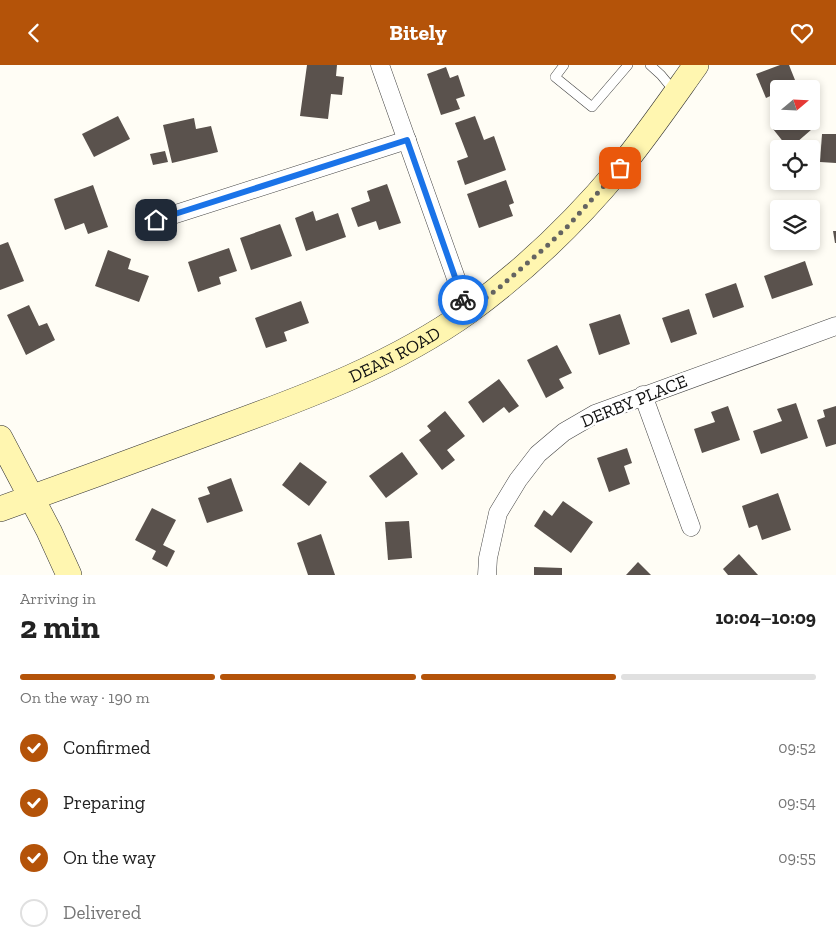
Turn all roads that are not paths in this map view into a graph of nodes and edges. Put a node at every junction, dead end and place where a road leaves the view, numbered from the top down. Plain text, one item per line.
1 (380, 65) edge
2 (564, 65) edge
3 (628, 65) edge
4 (650, 65) edge
5 (696, 65) edge
6 (676, 93) junction
7 (407, 140) junction
8 (156, 220) dead end
9 (468, 312) junction
10 (836, 326) edge
11 (643, 395) junction
12 (0, 438) edge
13 (31, 498) junction
14 (0, 509) edge
15 (691, 527) dead end
16 (69, 575) edge
17 (488, 575) edge

1 - 7 street
2 - 3 lane
4 - 6 lane
5 - 6 main road, DEAN ROAD
6 - 9 main road, DEAN ROAD
7 - 8 street
7 - 9 street
9 - 13 main road, DEAN ROAD
10 - 11 street, DERBY PLACE
11 - 15 street
11 - 17 street, DERBY PLACE
12 - 13 main road
13 - 14 main road, DEAN ROAD
13 - 16 main road

